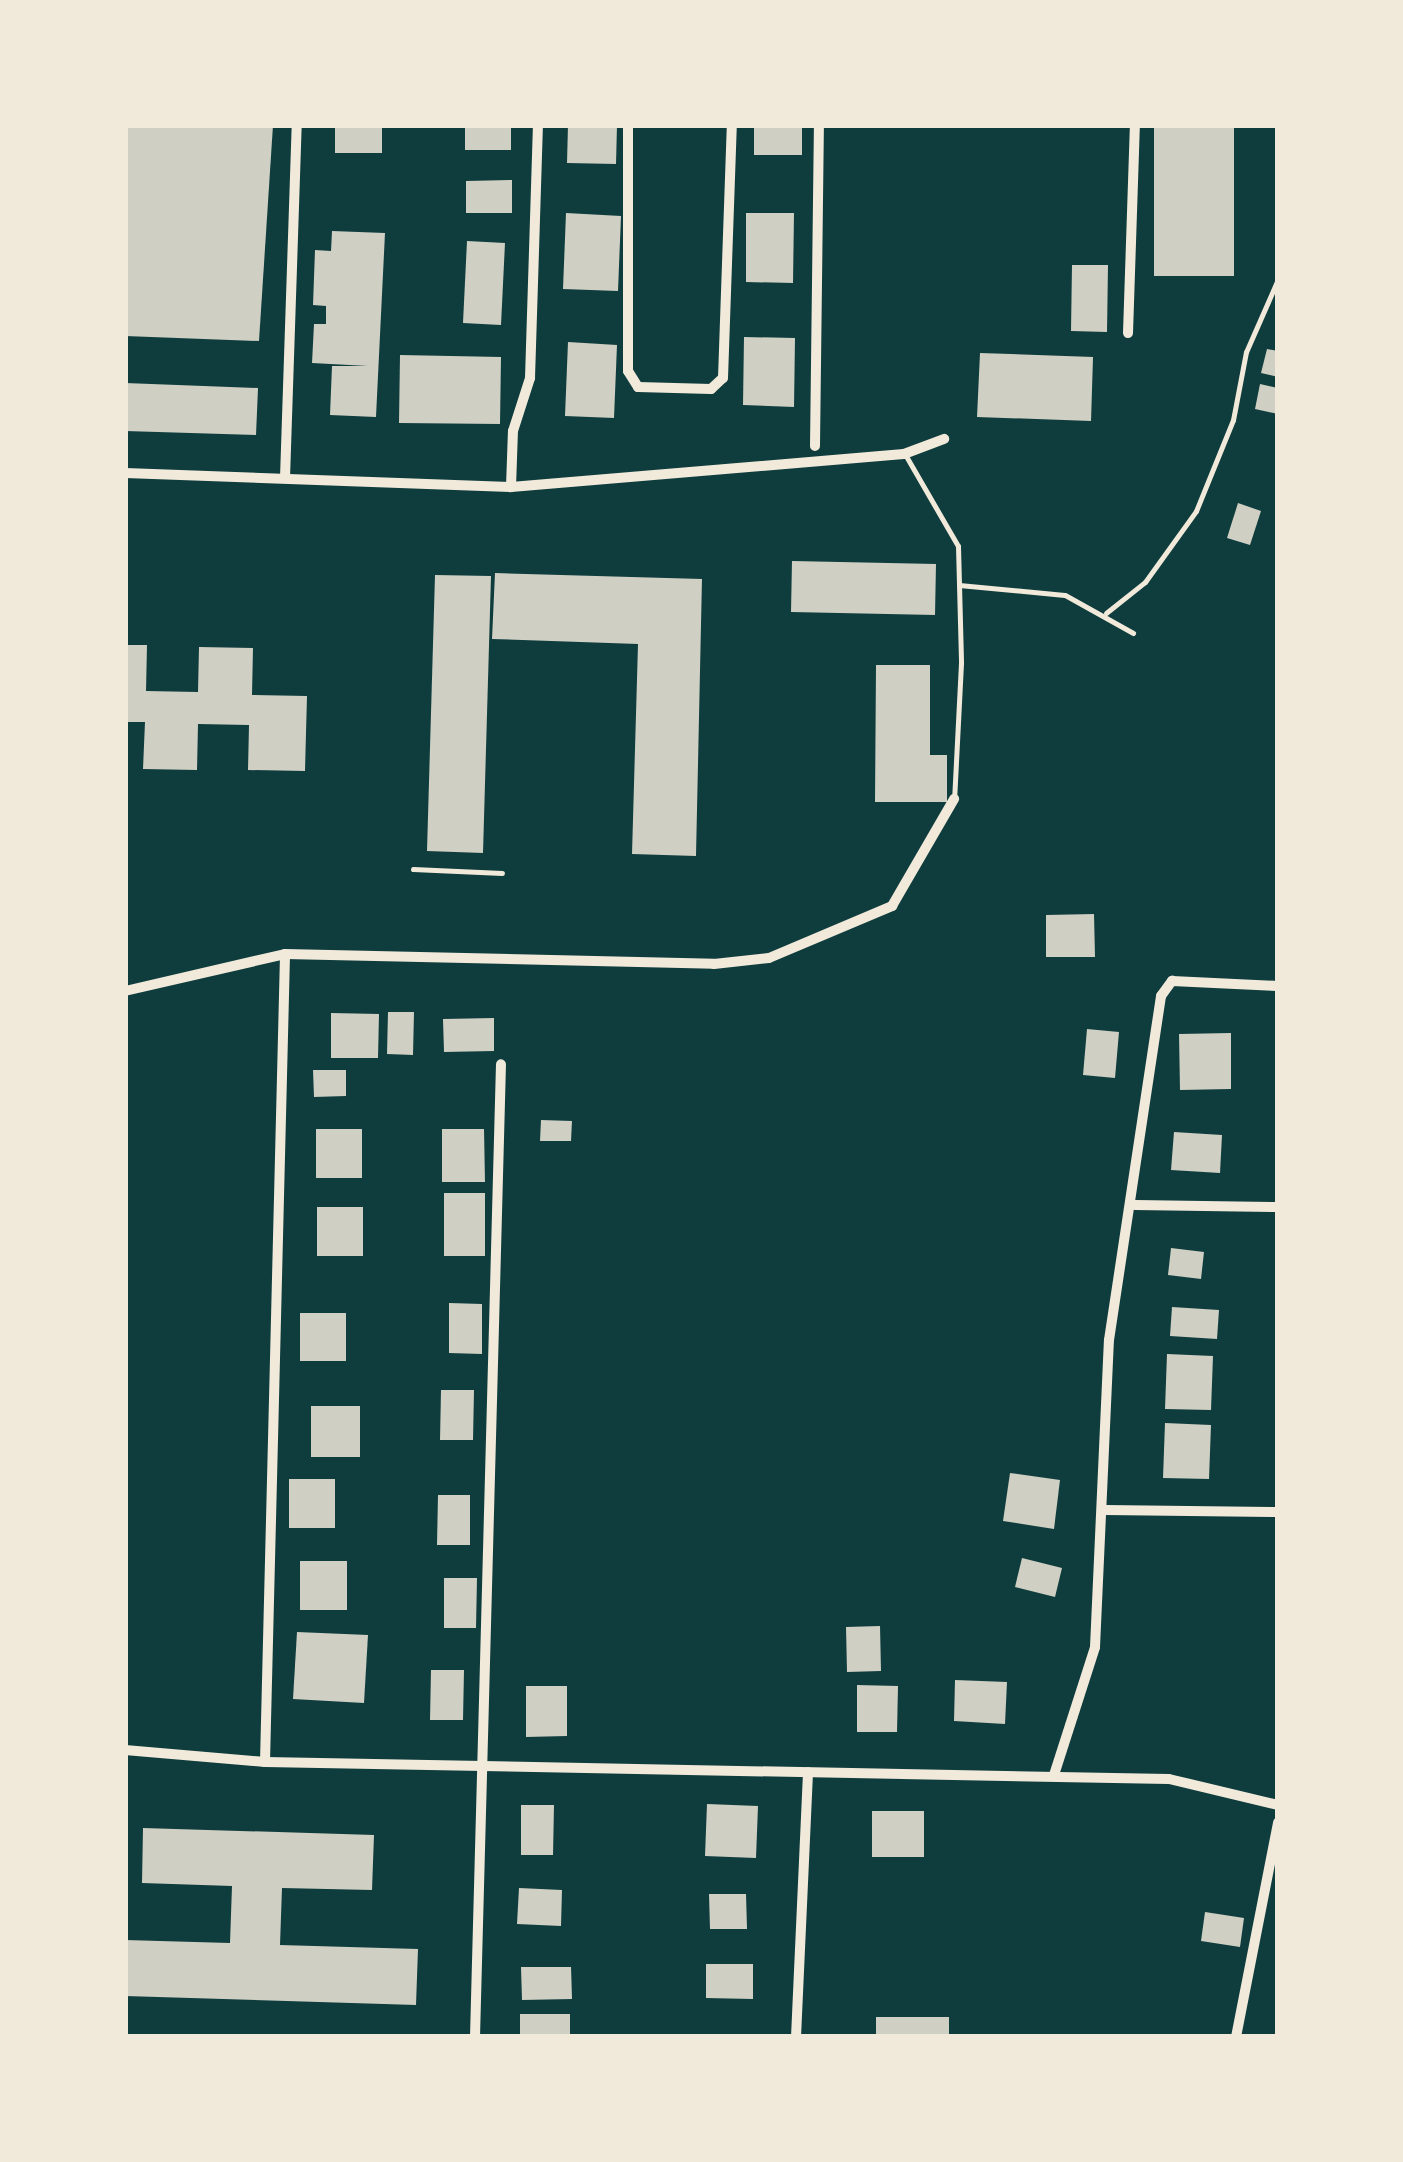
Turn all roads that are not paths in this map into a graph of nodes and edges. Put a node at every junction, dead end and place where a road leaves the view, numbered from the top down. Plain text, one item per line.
1 (297, 125) edge
2 (538, 125) edge
3 (628, 125) edge
4 (732, 125) edge
5 (819, 125) edge
6 (1135, 125) edge
7 (1278, 279) edge
8 (1128, 332) dead end
9 (944, 439) dead end
10 (815, 446) dead end
11 (904, 454) junction
12 (125, 473) edge
13 (284, 478) junction
14 (511, 488) junction
15 (959, 584) junction
16 (1106, 613) junction
17 (1133, 633) dead end
18 (954, 799) joint
19 (412, 869) dead end
20 (502, 873) dead end
21 (284, 954) junction
22 (1278, 986) edge
23 (125, 992) edge
24 (501, 1064) dead end
25 (1134, 1205) junction
26 (1278, 1208) edge
27 (1105, 1510) junction
28 (1278, 1512) edge
29 (125, 1750) edge
30 (265, 1762) junction
31 (480, 1767) junction
32 (808, 1772) junction
33 (1054, 1775) junction
34 (1278, 1805) edge
35 (1278, 1822) edge
36 (475, 2037) edge
37 (796, 2037) edge
38 (1236, 2037) edge

1 - 13 street
2 - 14 street
3 - 4 street
5 - 10 street
6 - 8 street
7 - 16 lane
9 - 11 street
11 - 14 street
11 - 15 lane
12 - 13 street
13 - 14 street
15 - 16 lane
15 - 18 lane
16 - 17 lane
18 - 21 street
19 - 20 lane
21 - 23 street
21 - 30 street
22 - 25 street
24 - 31 street
25 - 26 street
25 - 27 street
27 - 28 street
27 - 33 street
29 - 30 street
30 - 31 street
31 - 32 street
31 - 36 street
32 - 33 street
32 - 37 street
33 - 34 street
35 - 38 street

